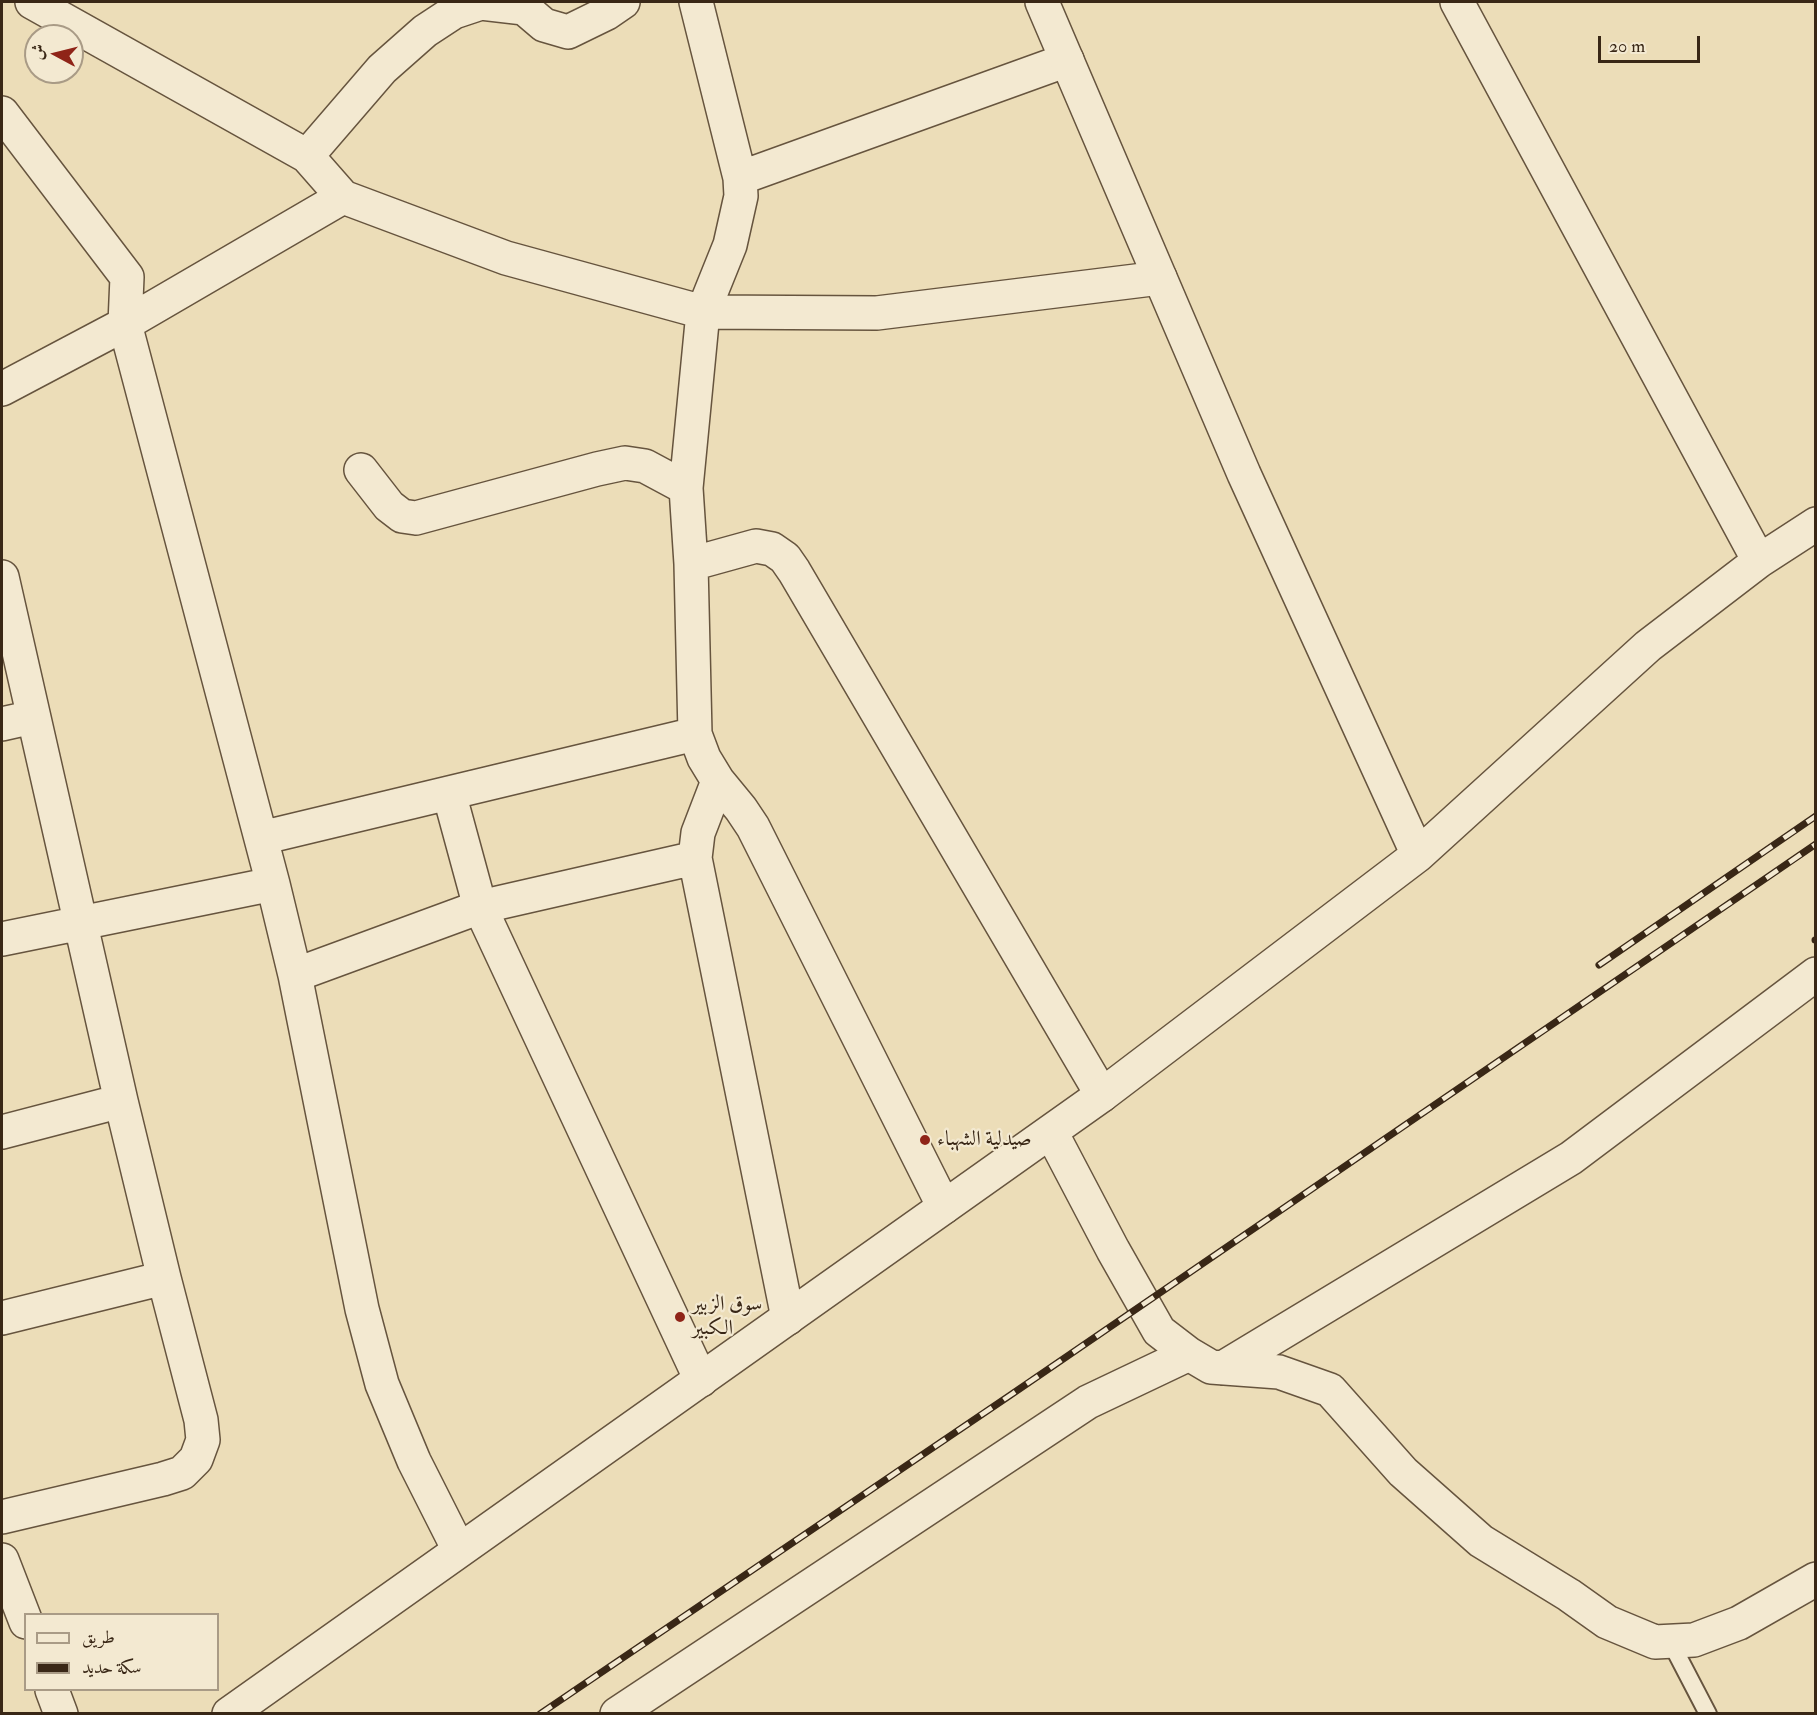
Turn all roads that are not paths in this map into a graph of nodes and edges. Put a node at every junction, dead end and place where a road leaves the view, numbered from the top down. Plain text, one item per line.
1 (32, 2) edge
2 (623, 2) edge
3 (696, 2) edge
4 (1042, 2) edge
5 (1457, 2) edge
6 (1067, 60) junction
7 (2, 113) edge
8 (307, 156) junction
9 (740, 178) junction
10 (343, 197) junction
11 (1160, 278) junction
12 (703, 312) junction
13 (125, 324) junction
14 (2, 389) edge
15 (362, 470) dead end
16 (686, 488) junction
17 (1815, 524) edge
18 (1759, 561) junction
19 (691, 564) junction
20 (2, 577) edge
21 (33, 717) junction
22 (2, 724) edge
23 (695, 734) junction
24 (718, 781) junction
25 (449, 793) junction
26 (261, 838) junction
27 (1418, 855) junction
28 (695, 858) junction
29 (273, 884) junction
30 (480, 907) junction
31 (79, 922) junction
32 (2, 939) edge
33 (1815, 974) edge
34 (296, 975) junction
35 (1102, 1095) junction
36 (121, 1101) junction
37 (2, 1132) edge
38 (1051, 1132) junction
39 (944, 1207) junction
40 (164, 1278) junction
41 (2, 1318) edge
42 (788, 1318) junction
43 (1189, 1354) junction
44 (1223, 1368) junction
45 (701, 1380) junction
46 (2, 1517) edge
47 (459, 1550) junction
48 (2, 1560) edge
49 (1815, 1579) edge
50 (24, 1617) edge
51 (1670, 1641) junction
52 (53, 1691) edge
53 (61, 1713) edge
54 (229, 1713) edge
55 (617, 1713) edge
56 (1708, 1713) edge

1 - 8 street
2 - 8 street
3 - 9 street
4 - 6 street
5 - 18 street
6 - 9 street
6 - 11 street
7 - 13 street
8 - 10 street
9 - 12 street
10 - 12 street
10 - 13 street
11 - 12 street
11 - 27 street
12 - 16 street
13 - 14 street
13 - 26 street
15 - 16 street
16 - 19 street
17 - 18 street
18 - 27 street
19 - 23 street
19 - 35 street
20 - 21 street
21 - 22 street
21 - 31 street
23 - 24 street
23 - 25 street
24 - 28 street
24 - 39 street
25 - 26 street
25 - 30 street
26 - 29 street
27 - 35 street
28 - 30 street
28 - 42 street
29 - 31 street
29 - 34 street
30 - 34 street
30 - 45 street
31 - 32 street
31 - 36 street
33 - 44 street
34 - 47 street
35 - 38 street
36 - 37 street
36 - 40 street
38 - 39 street
38 - 43 street
39 - 42 street
40 - 41 street
40 - 46 street
42 - 45 street
43 - 44 street
43 - 55 street
44 - 51 street
45 - 47 street
47 - 54 street
48 - 50 street
49 - 51 street
51 - 56 lane
52 - 53 street

